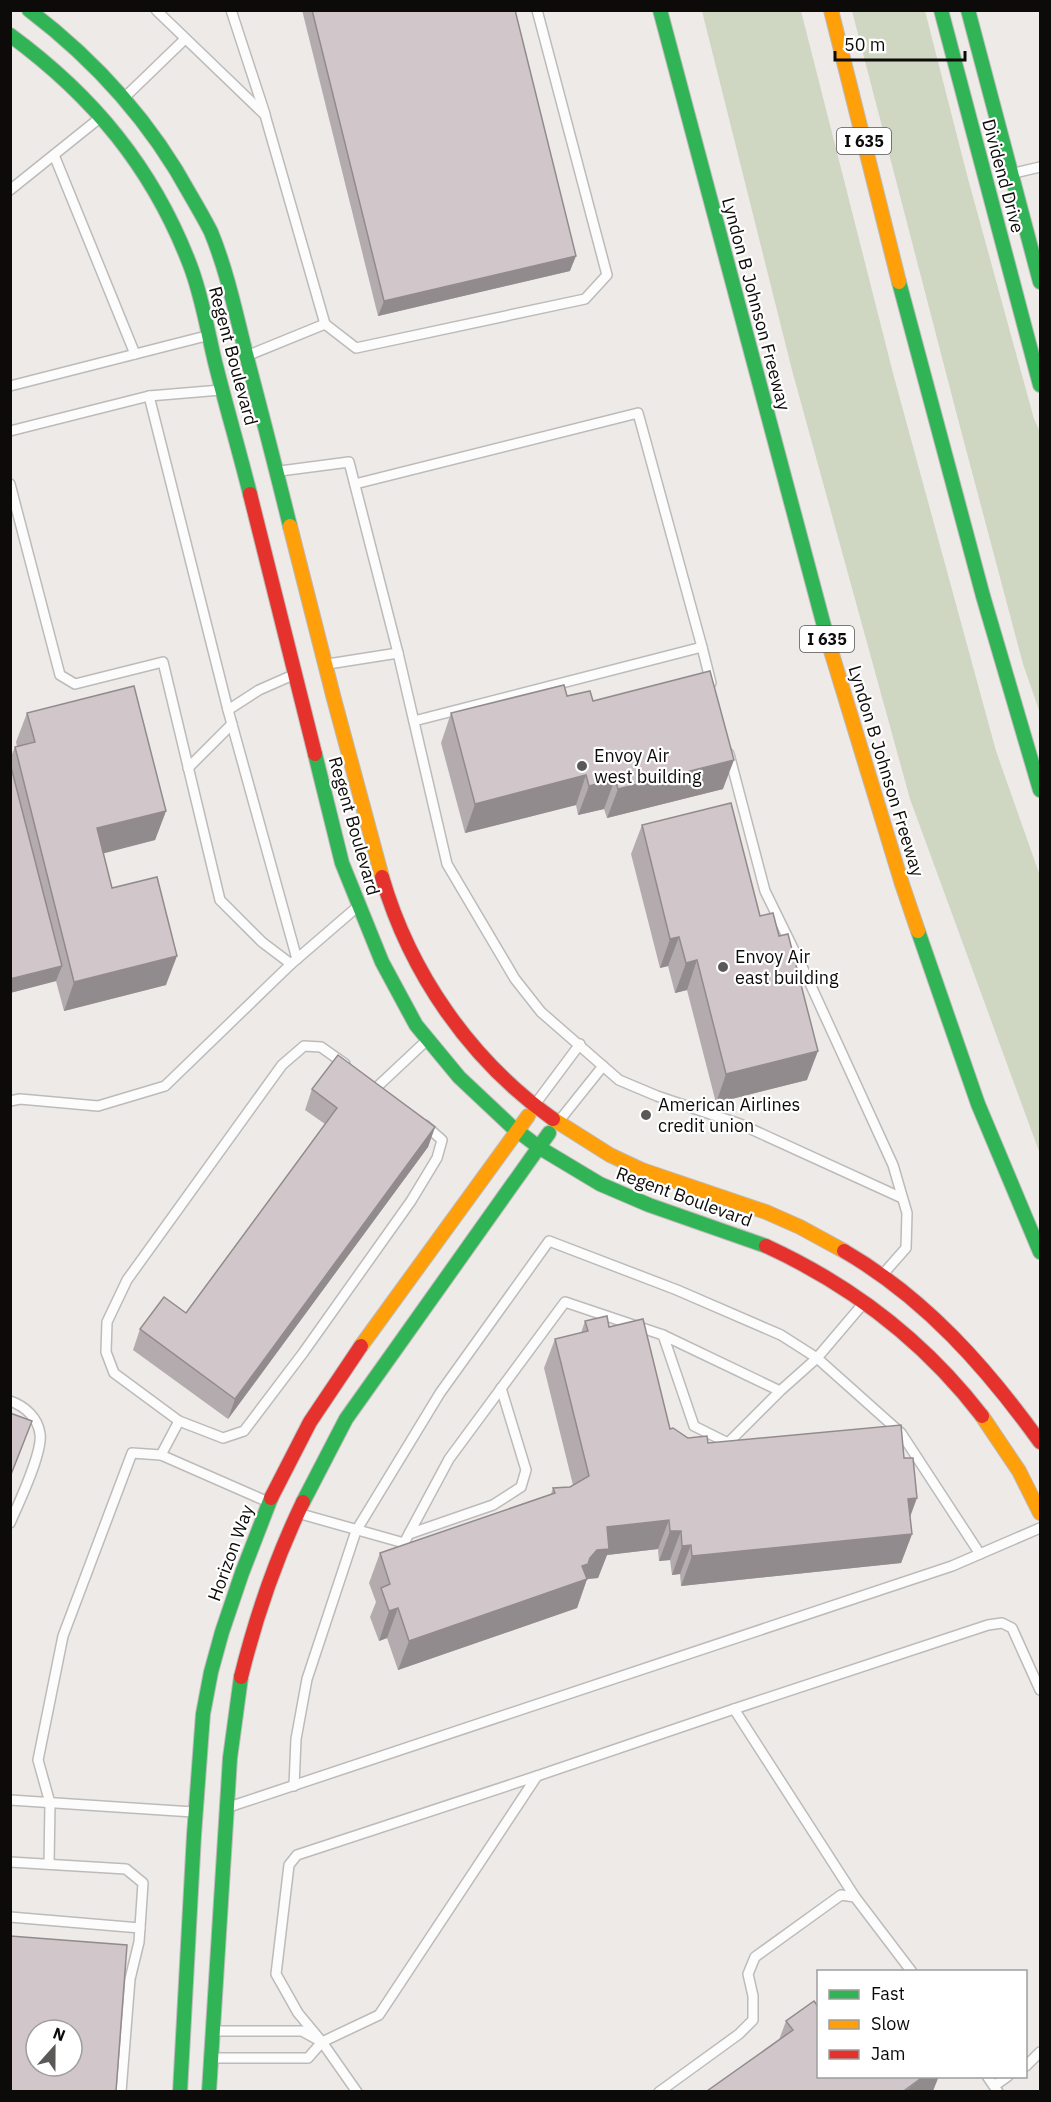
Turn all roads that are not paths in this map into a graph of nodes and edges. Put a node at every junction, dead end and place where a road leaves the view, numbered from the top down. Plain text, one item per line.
1 (29, 10) edge
2 (156, 10) edge
3 (231, 10) edge
4 (537, 10) edge
5 (660, 10) edge
6 (831, 10) edge
7 (941, 10) edge
8 (968, 10) edge
9 (10, 35) edge
10 (185, 39) junction
11 (124, 97) junction
12 (265, 115) junction
13 (103, 116) junction
14 (54, 155) junction
15 (1041, 167) edge
16 (1012, 174) junction
17 (986, 180) junction
18 (10, 190) edge
19 (1041, 282) edge
20 (325, 324) junction
21 (209, 336) junction
22 (135, 354) junction
23 (247, 356) junction
24 (1041, 385) edge
25 (10, 386) edge
26 (223, 390) junction
27 (149, 396) junction
28 (10, 431) edge
29 (276, 471) junction
30 (10, 484) edge
31 (355, 484) junction
32 (702, 647) junction
33 (398, 653) junction
34 (326, 665) junction
35 (295, 674) junction
36 (713, 692) edge
37 (228, 710) junction
38 (414, 721) junction
39 (232, 724) junction
40 (728, 747) edge
41 (188, 768) junction
42 (1041, 790) edge
43 (358, 906) junction
44 (294, 961) junction
45 (428, 1039) junction
46 (580, 1044) junction
47 (603, 1066) junction
48 (349, 1067) edge
49 (368, 1080) edge
50 (10, 1101) edge
51 (534, 1106) junction
52 (416, 1116) edge
53 (558, 1123) junction
54 (518, 1131) junction
55 (538, 1147) junction
56 (903, 1197) junction
57 (1041, 1252) edge
58 (882, 1276) junction
59 (864, 1301) junction
60 (663, 1335) junction
61 (817, 1358) junction
62 (501, 1388) junction
63 (780, 1391) junction
64 (10, 1401) edge
65 (179, 1421) junction
66 (897, 1429) junction
67 (886, 1430) edge
68 (740, 1442) edge
69 (1041, 1442) edge
70 (728, 1443) junction
71 (161, 1455) junction
72 (284, 1508) junction
73 (1041, 1513) edge
74 (10, 1523) edge
75 (1041, 1528) edge
76 (356, 1531) junction
77 (409, 1534) junction
78 (980, 1554) junction
79 (1041, 1690) edge
80 (734, 1709) junction
81 (537, 1776) junction
82 (294, 1786) junction
83 (10, 1800) edge
84 (50, 1803) junction
85 (226, 1808) junction
86 (196, 1812) junction
87 (10, 1862) edge
88 (49, 1864) junction
89 (855, 1897) junction
90 (10, 1917) edge
91 (140, 1928) junction
92 (911, 1970) edge
93 (322, 2042) junction
94 (200, 2044) junction
95 (1041, 2052) edge
96 (1027, 2065) edge
97 (996, 2088) edge
98 (121, 2091) edge
99 (180, 2091) edge
100 (208, 2091) edge
101 (357, 2091) edge
102 (659, 2091) edge
103 (1003, 2091) edge

1 - 11 main road, Regent Boulevard
2 - 10 lane
3 - 12 lane
4 - 20 lane
5 - 57 main road, Lyndon B Johnson Freeway / I 635
6 - 42 main road, I 635
7 - 17 main road, Dividend Drive
8 - 16 main road, Dividend Drive
9 - 13 main road, Regent Boulevard
10 - 11 lane
10 - 12 lane
11 - 23 main road, Regent Boulevard
12 - 20 lane
13 - 14 lane
13 - 21 main road, Regent Boulevard
14 - 18 lane
14 - 22 lane
15 - 16 lane
16 - 17 main road
16 - 19 main road, Dividend Drive
17 - 24 main road, Dividend Drive
20 - 23 lane
21 - 22 lane
21 - 26 main road, Regent Boulevard
22 - 25 lane
23 - 29 main road, Regent Boulevard
26 - 27 lane
26 - 35 main road, Regent Boulevard
27 - 28 lane
27 - 37 lane
29 - 31 lane
29 - 34 main road, Regent Boulevard
30 - 41 lane
31 - 32 lane
31 - 33 lane
32 - 36 lane
32 - 38 lane
33 - 34 lane
33 - 38 lane
34 - 51 main road, Regent Boulevard
35 - 37 lane
35 - 43 main road, Regent Boulevard
37 - 39 lane
38 - 46 lane
39 - 41 lane
39 - 44 lane
40 - 56 lane
41 - 44 lane
43 - 44 lane
43 - 45 main road, Regent Boulevard
44 - 50 lane
45 - 49 lane
45 - 54 main road, Regent Boulevard
46 - 47 lane
46 - 51 lane
47 - 53 lane
47 - 56 lane
48 - 65 lane
51 - 53 main road, Regent Boulevard
51 - 54 main road, Horizon Way
52 - 65 lane
53 - 55 main road, Horizon Way
53 - 58 main road, Regent Boulevard
54 - 55 main road, Regent Boulevard
54 - 72 main road, Horizon Way
55 - 59 main road, Regent Boulevard
55 - 72 main road, Horizon Way
56 - 58 lane
58 - 69 main road, Regent Boulevard
59 - 61 lane
59 - 73 main road, Regent Boulevard
60 - 62 lane
60 - 63 lane
60 - 70 lane
61 - 63 lane
61 - 66 lane
61 - 76 lane
62 - 77 lane
62 - 77 lane
63 - 70 lane
64 - 74 lane
65 - 71 lane
66 - 67 lane
66 - 78 lane
68 - 70 lane
71 - 72 lane
71 - 84 lane
72 - 76 lane
72 - 85 main road, Horizon Way
72 - 86 main road, Horizon Way
75 - 78 lane
76 - 77 lane
76 - 82 lane
78 - 82 lane
79 - 80 lane
80 - 81 lane
80 - 89 lane
81 - 93 lane
81 - 93 lane
82 - 85 lane
83 - 84 lane
84 - 86 lane
84 - 88 lane
85 - 94 main road, Horizon Way
86 - 94 main road, Horizon Way
87 - 88 lane
88 - 91 lane
89 - 92 lane
89 - 102 lane
90 - 91 lane
91 - 98 lane
93 - 94 lane
93 - 94 lane
93 - 101 lane
94 - 99 main road, Horizon Way
94 - 100 main road, Horizon Way
95 - 96 lane
97 - 103 lane

